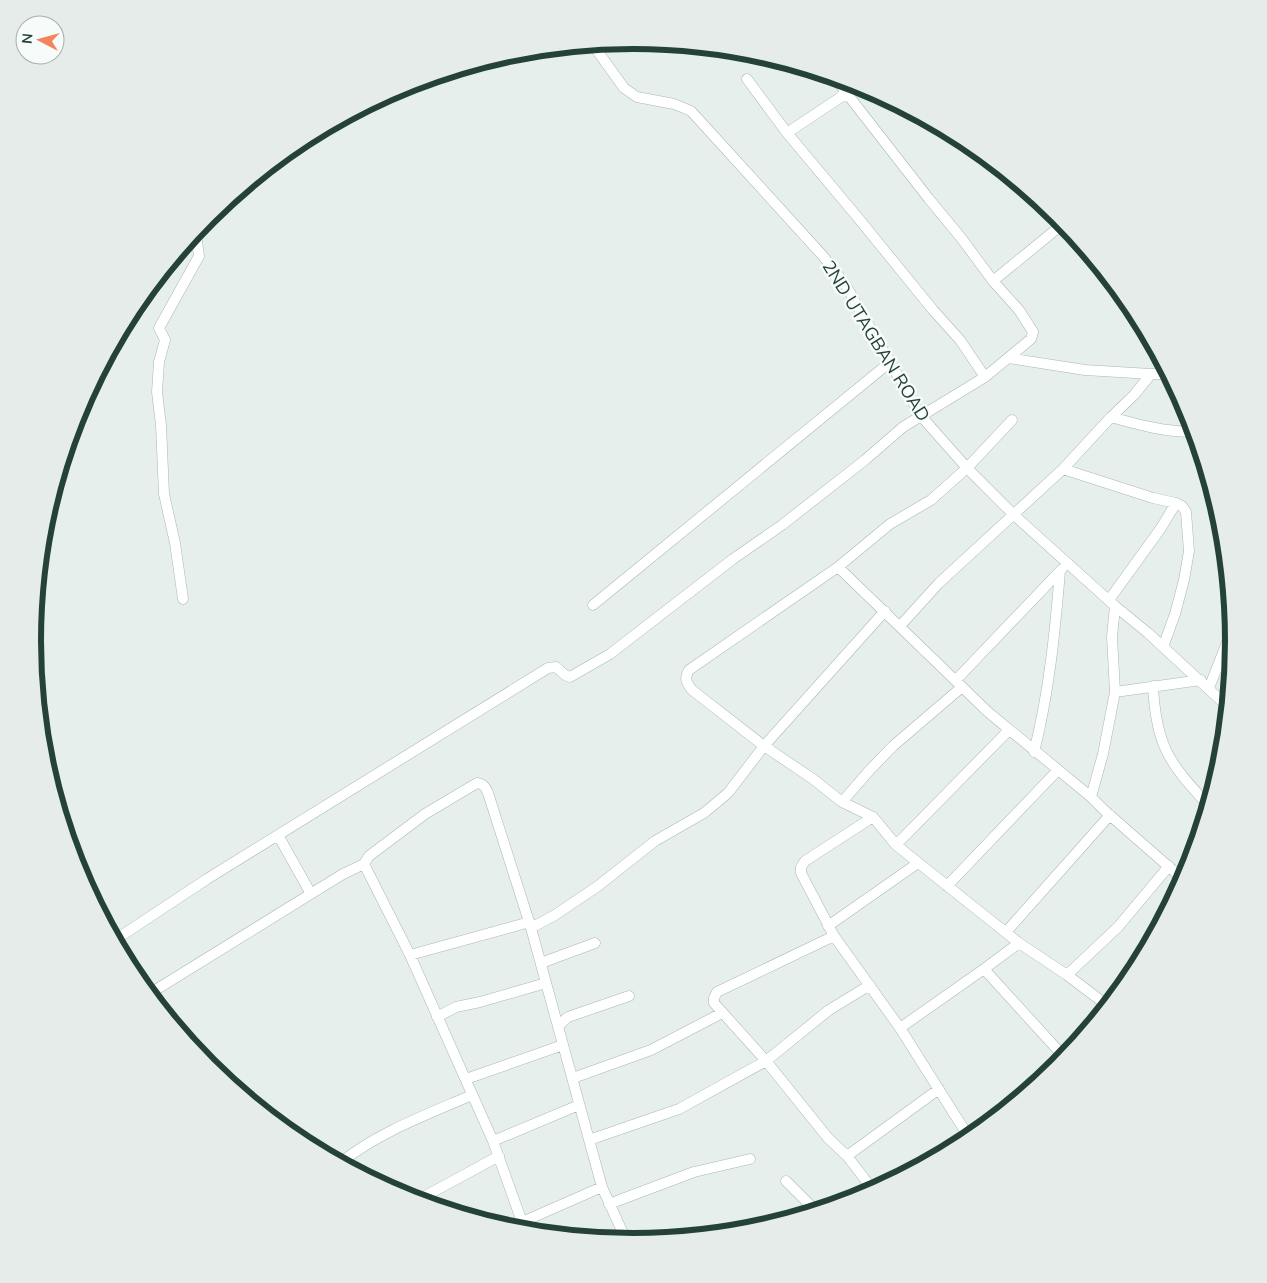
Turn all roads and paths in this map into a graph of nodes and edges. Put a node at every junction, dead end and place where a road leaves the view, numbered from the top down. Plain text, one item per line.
1 (598, 51) edge
2 (747, 79) dead end
3 (843, 88) edge
4 (851, 91) edge
5 (847, 93) junction
6 (787, 133) junction
7 (1058, 229) edge
8 (198, 241) edge
9 (993, 281) junction
10 (1008, 358) junction
11 (889, 363) junction
12 (1151, 374) junction
13 (1162, 374) edge
14 (985, 376) junction
15 (921, 416) junction
16 (1111, 417) junction
17 (1012, 420) dead end
18 (1187, 432) edge
19 (967, 468) junction
20 (1063, 469) junction
21 (1176, 503) junction
22 (1014, 515) junction
23 (1068, 563) junction
24 (838, 567) junction
25 (1060, 571) junction
26 (183, 599) dead end
27 (1112, 603) junction
28 (592, 605) dead end
29 (885, 611) junction
30 (900, 626) junction
31 (1226, 645) edge
32 (1163, 647) junction
33 (1201, 680) junction
34 (959, 683) junction
35 (1153, 686) junction
36 (1209, 688) junction
37 (1114, 692) junction
38 (1222, 701) edge
39 (1009, 730) junction
40 (764, 746) junction
41 (1034, 752) junction
42 (1058, 770) junction
43 (1092, 797) junction
44 (1204, 801) edge
45 (842, 802) junction
46 (1110, 815) junction
47 (873, 816) junction
48 (278, 835) junction
49 (896, 845) junction
50 (918, 862) junction
51 (364, 864) junction
52 (1169, 866) junction
53 (1178, 874) edge
54 (947, 886) junction
55 (311, 894) junction
56 (531, 925) junction
57 (828, 926) junction
58 (1006, 932) junction
59 (834, 936) junction
60 (120, 937) edge
61 (595, 943) dead end
62 (1018, 943) junction
63 (410, 955) junction
64 (541, 963) junction
65 (984, 969) junction
66 (1067, 975) junction
67 (546, 983) junction
68 (870, 985) junction
69 (155, 990) edge
70 (629, 996) dead end
71 (1103, 1002) edge
72 (722, 1013) junction
73 (437, 1017) junction
74 (558, 1026) junction
75 (900, 1028) junction
76 (564, 1045) junction
77 (1060, 1052) edge
78 (766, 1062) junction
79 (572, 1078) junction
80 (466, 1079) junction
81 (939, 1089) junction
82 (472, 1095) junction
83 (579, 1105) junction
84 (966, 1132) edge
85 (589, 1140) junction
86 (493, 1141) junction
87 (499, 1156) junction
88 (847, 1156) junction
89 (345, 1159) edge
90 (750, 1159) dead end
91 (786, 1181) dead end
92 (869, 1185) edge
93 (602, 1187) junction
94 (426, 1196) edge
95 (609, 1204) junction
96 (811, 1206) edge
97 (522, 1222) joint
98 (623, 1233) edge

1 - 11 street, 2ND UTAGBAN ROAD
2 - 6 street
3 - 5 street
4 - 5 street
5 - 6 street
5 - 9 street
6 - 14 street
7 - 9 street
8 - 26 street
9 - 10 street
10 - 12 street
10 - 14 street
11 - 15 street, 2ND UTAGBAN ROAD
11 - 28 street
12 - 13 street
12 - 16 street
14 - 15 street
15 - 19 street, 2ND UTAGBAN ROAD
15 - 48 street
16 - 18 street
16 - 20 street
17 - 19 street
19 - 22 street, 2ND UTAGBAN ROAD
19 - 24 street
20 - 21 street
20 - 22 street
21 - 27 street
21 - 32 street
22 - 23 street, 2ND UTAGBAN ROAD
22 - 30 street
23 - 25 street
23 - 27 street, 2ND UTAGBAN ROAD
24 - 29 street
24 - 40 street
25 - 34 street
25 - 41 street
27 - 32 street, 2ND UTAGBAN ROAD
27 - 37 street
29 - 30 street
29 - 40 street
30 - 34 street
31 - 36 street
32 - 33 street, 2ND UTAGBAN ROAD
33 - 35 street
33 - 36 street, 2ND UTAGBAN ROAD
34 - 39 street
34 - 45 street
35 - 37 street
35 - 44 street
36 - 38 street, 2ND UTAGBAN ROAD
37 - 43 street
39 - 41 street
39 - 49 street
40 - 45 street
40 - 56 street
41 - 42 street
42 - 43 street
42 - 54 street
43 - 46 street
45 - 47 street
46 - 52 street
46 - 58 street
47 - 49 street
47 - 57 street
48 - 55 street
48 - 60 street
49 - 50 street
50 - 54 street
50 - 57 street
51 - 55 street
51 - 56 street
51 - 63 street
52 - 53 street
52 - 66 street
54 - 58 street
55 - 69 street
56 - 63 street
56 - 64 street
57 - 59 street
58 - 62 street
59 - 68 street
59 - 72 street
61 - 64 street
62 - 65 street
62 - 66 street
63 - 73 street
64 - 67 street
65 - 75 street
65 - 77 street
66 - 71 street
67 - 73 street
67 - 74 street
68 - 75 street
68 - 78 street
70 - 74 street
72 - 78 street
72 - 79 street
73 - 80 street
74 - 76 street
75 - 81 street
76 - 79 street
76 - 80 street
78 - 85 street
78 - 88 street
79 - 83 street
80 - 82 street
81 - 84 street
81 - 88 street
82 - 86 street
82 - 89 street
83 - 85 street
83 - 86 street
85 - 93 street
86 - 87 street
87 - 94 street
87 - 97 street
88 - 92 street
90 - 95 street
91 - 96 street
93 - 95 street
93 - 97 street
95 - 98 street

